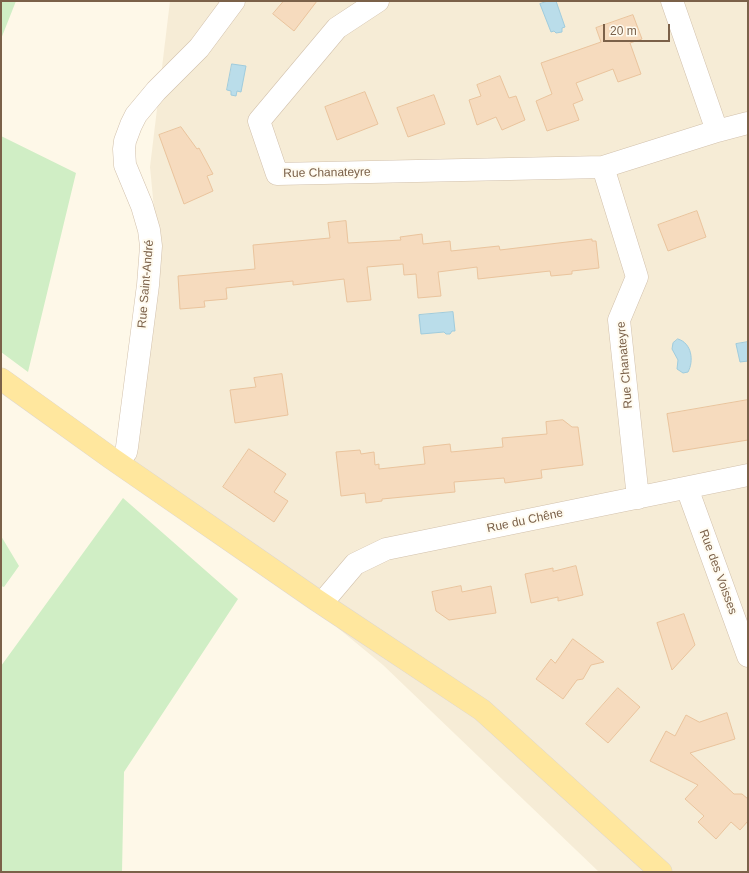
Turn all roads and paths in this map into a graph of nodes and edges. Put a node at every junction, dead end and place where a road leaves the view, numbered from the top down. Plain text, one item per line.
1 (234, 1) edge
2 (378, 1) edge
3 (672, 1) edge
4 (748, 123) edge
5 (717, 131) junction
6 (603, 167) junction
7 (1, 379) edge
8 (118, 462) junction
9 (748, 475) edge
10 (688, 488) junction
11 (638, 498) junction
12 (322, 603) junction
13 (748, 656) edge
14 (661, 872) edge

1 - 8 street, Rue Saint-André
2 - 6 street, Rue Chanateyre
3 - 5 street
4 - 5 street, Rue Chanateyre
5 - 6 street, Rue Chanateyre
6 - 11 street, Rue Chanateyre
7 - 8 main road
8 - 12 main road
9 - 10 street, Rue du Chêne
10 - 11 street, Rue du Chêne
10 - 13 street, Rue des Voisses
11 - 12 street, Rue du Chêne
12 - 14 main road

